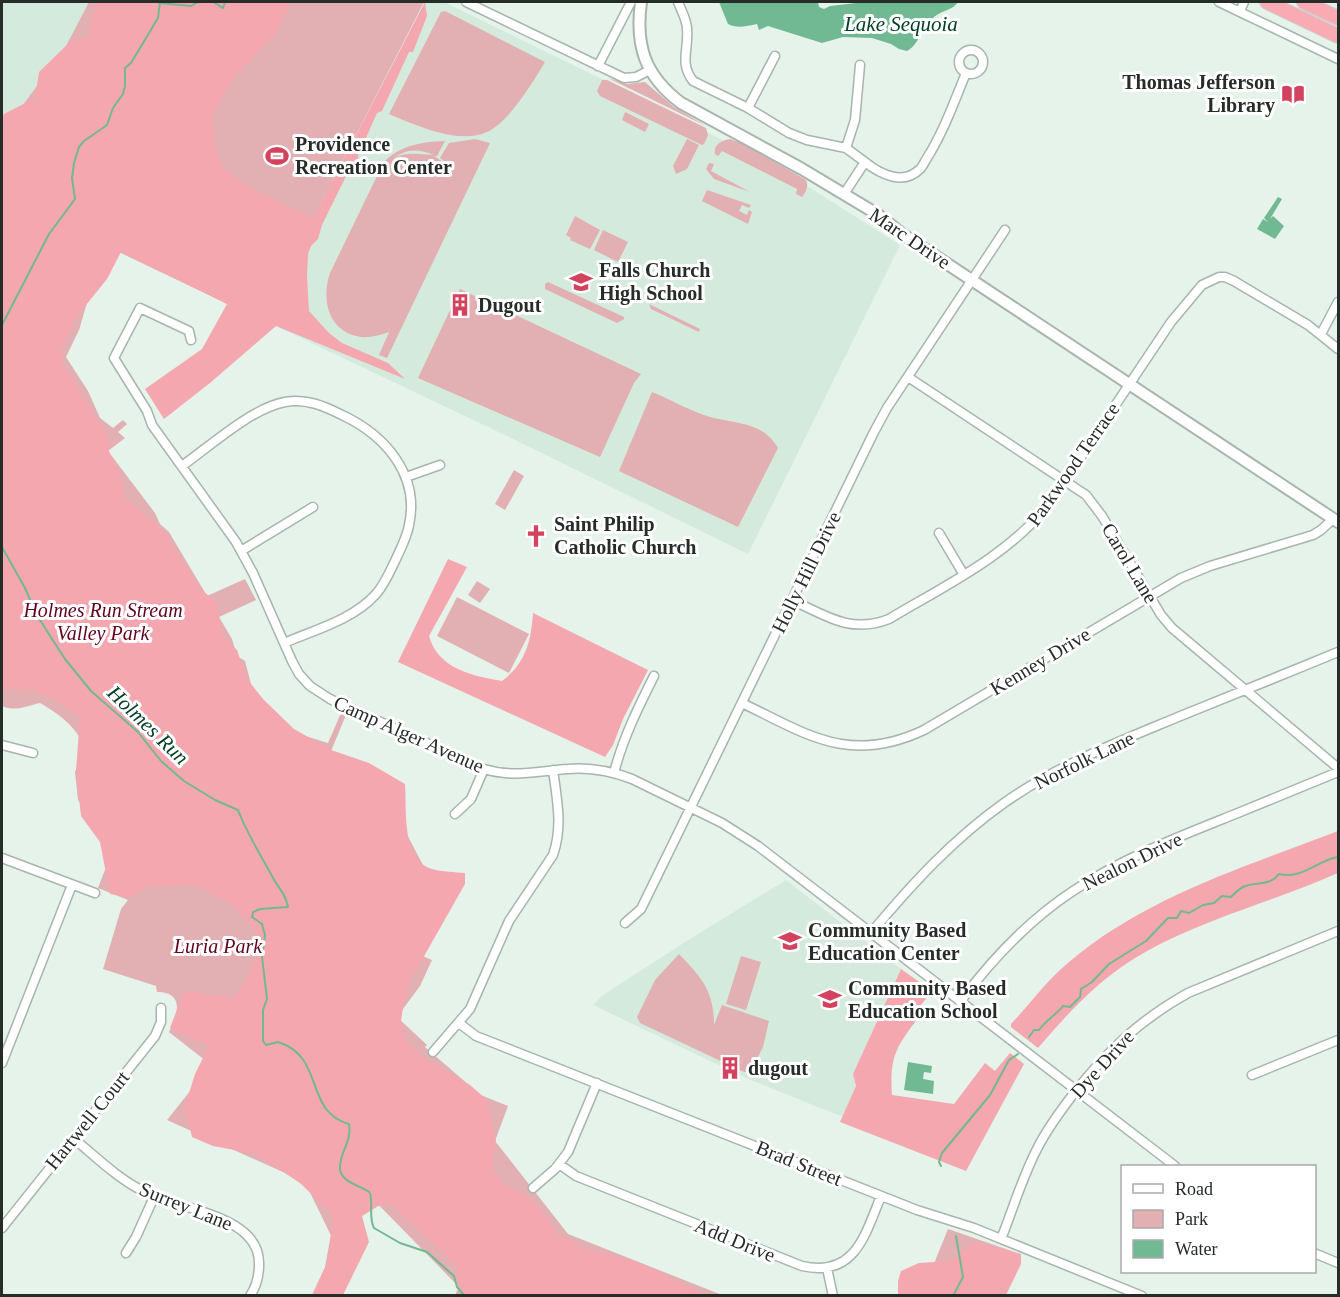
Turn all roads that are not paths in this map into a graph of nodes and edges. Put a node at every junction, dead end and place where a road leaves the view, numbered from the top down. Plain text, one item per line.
1 (466, 2) edge
2 (631, 2) edge
3 (641, 2) edge
4 (678, 2) edge
5 (1219, 2) edge
6 (1244, 2) edge
7 (1267, 2) edge
8 (1304, 2) edge
9 (1240, 11) junction
10 (1338, 18) edge
11 (1338, 36) edge
12 (775, 56) dead end
13 (1338, 59) edge
14 (860, 65) dead end
15 (598, 66) junction
16 (650, 70) junction
17 (966, 73) dead end
18 (748, 108) junction
19 (846, 148) junction
20 (865, 162) junction
21 (844, 194) junction
22 (1005, 230) dead end
23 (972, 280) junction
24 (1338, 302) edge
25 (1321, 334) junction
26 (192, 340) dead end
27 (1338, 349) edge
28 (908, 377) junction
29 (1130, 384) junction
30 (441, 465) dead end
31 (182, 466) junction
32 (406, 477) junction
33 (1065, 481) junction
34 (313, 507) dead end
35 (1336, 520) edge
36 (939, 533) dead end
37 (241, 551) junction
38 (964, 575) junction
39 (1150, 596) junction
40 (792, 600) junction
41 (284, 643) junction
42 (1338, 652) edge
43 (654, 676) dead end
44 (1245, 690) junction
45 (742, 703) junction
46 (2, 745) edge
47 (33, 753) dead end
48 (1338, 768) edge
49 (484, 769) junction
50 (553, 770) junction
51 (1338, 772) edge
52 (614, 773) junction
53 (691, 807) junction
54 (455, 814) dead end
55 (2, 858) edge
56 (72, 885) junction
57 (95, 893) dead end
58 (625, 923) dead end
59 (1338, 931) edge
60 (872, 933) junction
61 (960, 1002) junction
62 (160, 1008) dead end
63 (459, 1023) junction
64 (1338, 1040) edge
65 (432, 1052) dead end
66 (2, 1064) edge
67 (1252, 1075) dead end
68 (597, 1083) junction
69 (1076, 1091) junction
70 (73, 1138) junction
71 (559, 1164) junction
72 (1172, 1165) edge
73 (533, 1188) dead end
74 (881, 1196) junction
75 (154, 1197) junction
76 (2, 1227) edge
77 (1001, 1239) junction
78 (126, 1253) dead end
79 (1316, 1254) edge
80 (1338, 1263) edge
81 (827, 1268) junction
82 (250, 1296) edge
83 (833, 1296) edge
84 (1142, 1296) edge

1 - 15 street
2 - 15 street
3 - 16 street
4 - 18 street
5 - 9 street
6 - 9 street
7 - 11 highway
8 - 10 highway
9 - 13 street
12 - 18 street
14 - 19 street
15 - 16 street
16 - 21 street, Marc Drive
17 - 20 street
18 - 19 street
19 - 20 street
20 - 21 street
21 - 23 street, Marc Drive
22 - 23 street, Holly Hill Drive
23 - 28 street, Holly Hill Drive
23 - 29 street, Marc Drive
24 - 25 street
25 - 27 street
25 - 29 street, Parkwood Terrace
26 - 31 street, Camp Alger Avenue
28 - 33 street, Carol Lane
28 - 40 street, Holly Hill Drive
29 - 33 street, Parkwood Terrace
29 - 35 street, Marc Drive
30 - 32 street
31 - 32 street
31 - 37 street, Camp Alger Avenue
32 - 41 street
33 - 38 street, Parkwood Terrace
33 - 39 street, Carol Lane
34 - 37 street
35 - 39 street, Kenney Drive
36 - 38 street
37 - 41 street, Camp Alger Avenue
38 - 40 street, Parkwood Terrace
39 - 44 street, Carol Lane
39 - 45 street, Kenney Drive
40 - 45 street, Holly Hill Drive
41 - 49 street, Camp Alger Avenue
42 - 44 street, Norfolk Lane
43 - 52 street
44 - 48 street, Carol Lane
44 - 60 street, Norfolk Lane
45 - 53 street, Holly Hill Drive
46 - 47 street
49 - 50 street, Camp Alger Avenue
49 - 54 street
50 - 52 street, Camp Alger Avenue
50 - 63 street
51 - 61 street, Nealon Drive
52 - 53 street, Camp Alger Avenue
53 - 58 street, Holly Hill Drive
53 - 60 street, Camp Alger Avenue
55 - 56 street
56 - 57 street
56 - 66 street
59 - 69 street, Dye Drive
60 - 61 street, Camp Alger Avenue
61 - 69 street, Camp Alger Avenue
62 - 70 street, Hartwell Court
63 - 65 street
63 - 68 street, Brad Street
64 - 67 street
68 - 71 street
68 - 74 street, Brad Street
69 - 72 street, Camp Alger Avenue
69 - 77 street, Dye Drive
70 - 75 street, Surrey Lane
70 - 76 street, Hartwell Court
71 - 73 street
71 - 81 street, Add Drive
74 - 77 street, Brad Street
74 - 81 street
75 - 78 street
75 - 82 street, Surrey Lane
77 - 84 street, Brad Street
79 - 80 street
81 - 83 street

